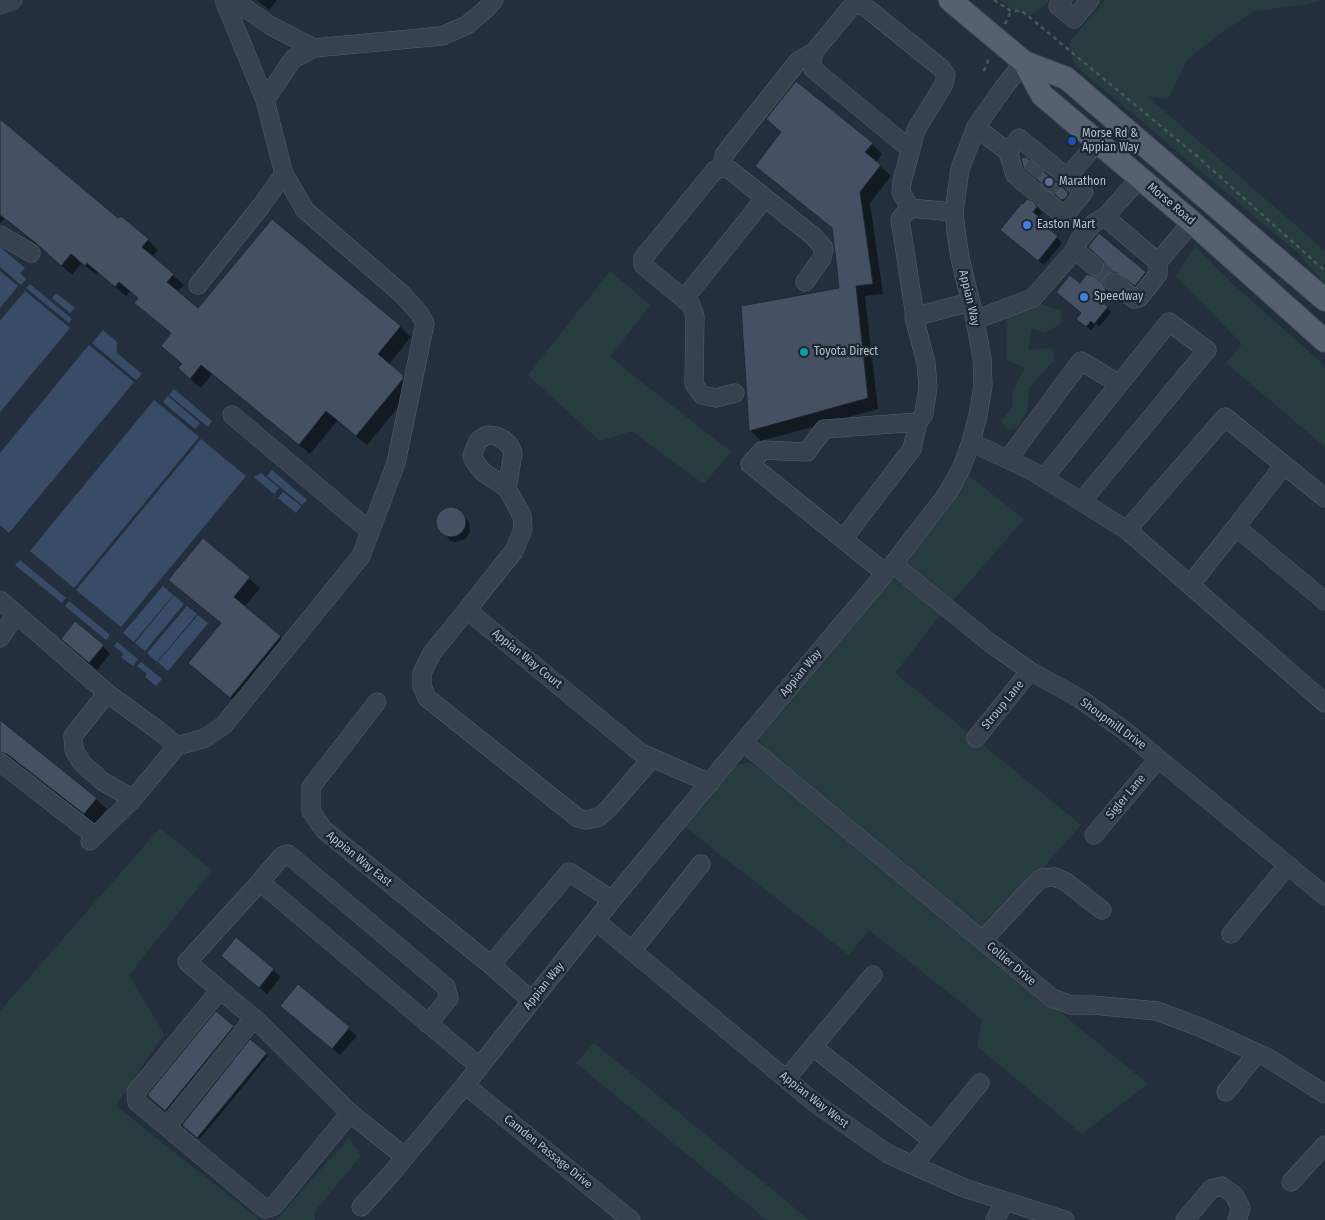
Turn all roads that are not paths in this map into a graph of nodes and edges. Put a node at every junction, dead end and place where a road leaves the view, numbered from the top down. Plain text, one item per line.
1 (13, 0) edge
2 (224, 0) edge
3 (234, 0) edge
4 (494, 0) edge
5 (950, 0) edge
6 (1090, 0) edge
7 (1061, 3) edge
8 (0, 5) edge
9 (314, 48) junction
10 (814, 52) junction
11 (1024, 62) junction
12 (265, 100) junction
13 (976, 127) junction
14 (1098, 142) junction
15 (911, 150) junction
16 (1008, 152) junction
17 (722, 167) junction
18 (284, 174) junction
19 (1061, 176) junction
20 (1036, 178) junction
21 (1140, 178) junction
22 (765, 198) junction
23 (910, 208) junction
24 (954, 212) junction
25 (1105, 217) junction
26 (1192, 222) junction
27 (0, 235) edge
28 (1075, 250) junction
29 (31, 253) dead end
30 (1158, 262) junction
31 (1094, 266) tunnel mouth
32 (804, 282) dead end
33 (1113, 282) tunnel mouth
34 (198, 285) dead end
35 (684, 299) junction
36 (1325, 300) edge
37 (970, 302) junction
38 (915, 316) junction
39 (974, 320) junction
40 (1325, 341) edge
41 (1120, 384) junction
42 (735, 393) dead end
43 (232, 415) dead end
44 (918, 422) junction
45 (971, 442) junction
46 (1008, 459) junction
47 (1284, 465) junction
48 (1044, 478) junction
49 (507, 488) dead end
50 (1325, 498) edge
51 (1082, 502) junction
52 (1236, 527) junction
53 (1127, 530) junction
54 (370, 532) junction
55 (843, 539) junction
56 (889, 569) junction
57 (1190, 585) junction
58 (0, 600) edge
59 (1325, 601) edge
60 (467, 610) junction
61 (16, 614) junction
62 (0, 638) edge
63 (1030, 671) junction
64 (107, 693) junction
65 (376, 702) dead end
66 (1325, 702) edge
67 (976, 738) dead end
68 (743, 742) junction
69 (177, 746) junction
70 (652, 758) junction
71 (1158, 759) junction
72 (0, 762) edge
73 (710, 783) junction
74 (133, 799) junction
75 (1094, 835) dead end
76 (701, 864) dead end
77 (1287, 866) junction
78 (260, 882) junction
79 (1325, 896) edge
80 (612, 900) junction
81 (1102, 910) dead end
82 (596, 921) junction
83 (1231, 934) dead end
84 (983, 940) junction
85 (632, 951) junction
86 (491, 965) junction
87 (873, 975) dead end
88 (220, 990) junction
89 (532, 1001) junction
90 (254, 1018) junction
91 (428, 1024) junction
92 (813, 1047) junction
93 (1257, 1053) junction
94 (480, 1067) junction
95 (786, 1079) junction
96 (980, 1083) dead end
97 (465, 1085) junction
98 (1324, 1089) edge
99 (1226, 1092) dead end
100 (350, 1113) junction
101 (167, 1126) junction
102 (933, 1141) junction
103 (1325, 1145) edge
104 (405, 1157) junction
105 (913, 1165) junction
106 (1291, 1182) dead end
107 (1005, 1201) junction
108 (360, 1207) dead end
109 (631, 1220) edge
110 (995, 1220) edge
111 (1065, 1220) edge
112 (1185, 1220) edge
113 (1237, 1220) edge

1 - 8 street
2 - 12 street
3 - 9 street
4 - 9 street
5 - 11 main road, Morse Road
6 - 7 street
9 - 12 street
10 - 15 street
10 - 15 street
10 - 17 street
11 - 13 street, Appian Way
11 - 14 main road, Morse Road
11 - 36 main road, Morse Road
12 - 18 street
13 - 16 street
13 - 24 street, Appian Way
14 - 19 street
14 - 21 main road, Morse Road
15 - 23 street
16 - 20 street
16 - 20 street
17 - 22 street
17 - 35 street
18 - 34 street
18 - 54 street
19 - 20 street
19 - 20 street
21 - 25 street
21 - 26 main road, Morse Road
22 - 32 street
22 - 35 street
23 - 24 street
23 - 38 street
24 - 37 street, Appian Way
25 - 28 street
25 - 30 street
26 - 30 street
26 - 40 main road, Morse Road
27 - 29 street
28 - 31 street
28 - 39 street
30 - 33 street
35 - 42 street
37 - 38 street
37 - 39 street, Appian Way
38 - 44 street
39 - 45 street, Appian Way
41 - 46 street
41 - 48 street
41 - 51 street
43 - 54 street
44 - 55 street
44 - 55 street, Shoupmill Drive
45 - 46 street
45 - 56 street, Appian Way
46 - 48 street
47 - 50 street
47 - 52 street
47 - 53 street
48 - 51 street
49 - 60 street
51 - 53 street
52 - 57 street
52 - 59 street
53 - 57 street
54 - 69 street
55 - 56 street, Shoupmill Drive
56 - 63 street, Shoupmill Drive
56 - 68 street, Appian Way
57 - 66 street
58 - 61 street
60 - 70 street, Appian Way Court
60 - 70 street
61 - 62 street
61 - 64 street
63 - 67 street, Stroup Lane
63 - 71 street, Shoupmill Drive
64 - 69 street
64 - 74 street
65 - 86 street, Appian Way East
68 - 73 street, Appian Way
68 - 84 street, Collier Drive
69 - 74 street
70 - 73 street, Appian Way Court
71 - 75 street, Sigler Lane
71 - 77 street, Shoupmill Drive
72 - 74 street
73 - 80 street, Appian Way
76 - 85 street
77 - 79 street, Shoupmill Drive
77 - 83 street
78 - 88 street
78 - 91 street
78 - 91 street
80 - 82 street, Appian Way
80 - 86 street
81 - 84 street
82 - 85 street, Appian Way West
82 - 89 street, Appian Way
84 - 93 street, Collier Drive
85 - 95 street, Appian Way West
86 - 89 street, Appian Way East
87 - 92 street
88 - 90 street
88 - 101 street
89 - 94 street, Appian Way
90 - 100 street
90 - 101 street
91 - 94 street
92 - 95 street
92 - 102 street
93 - 98 street, Collier Drive
93 - 99 street
94 - 97 street, Appian Way
95 - 105 street, Appian Way West
96 - 102 street
97 - 104 street, Appian Way
97 - 109 street, Camden Passage Drive
100 - 101 street
100 - 104 street
102 - 105 street
103 - 106 street
104 - 108 street, Appian Way
105 - 107 street, Appian Way West
107 - 110 street
107 - 111 street, Appian Way West
112 - 113 street

